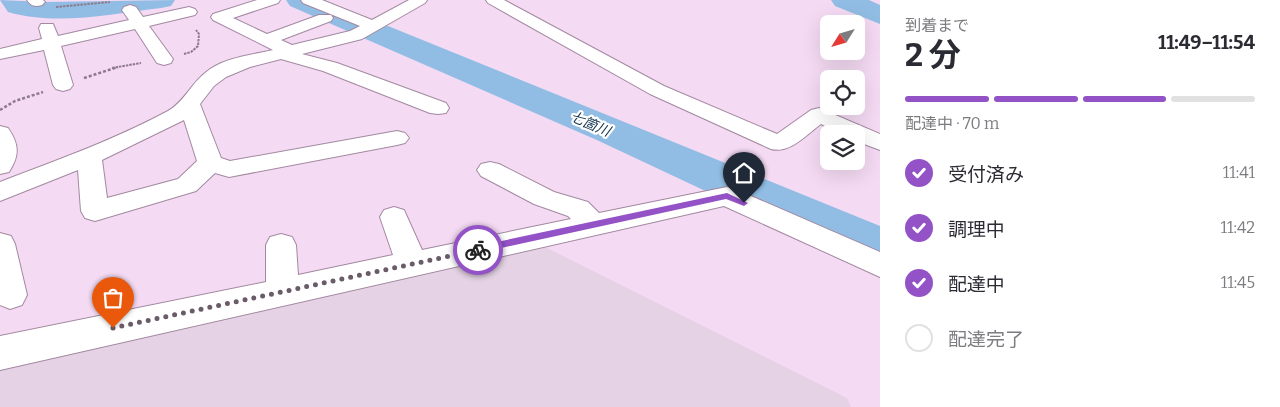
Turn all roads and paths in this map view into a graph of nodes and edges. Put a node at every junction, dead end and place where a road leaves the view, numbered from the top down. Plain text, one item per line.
1 (273, 0) edge
2 (308, 0) edge
3 (420, 0) edge
4 (493, 0) edge
5 (114, 2) dead end
6 (52, 7) dead end
7 (190, 12) joint
8 (135, 16) junction
9 (325, 18) dead end
10 (369, 29) junction
11 (49, 35) junction
12 (266, 40) junction
13 (287, 53) junction
14 (0, 54) edge
15 (164, 59) junction
16 (63, 85) junction
17 (190, 105) junction
18 (438, 108) dead end
19 (0, 110) edge
20 (0, 133) edge
21 (397, 138) dead end
22 (880, 143) edge
23 (89, 157) junction
24 (210, 163) junction
25 (0, 166) edge
26 (490, 170) dead end
27 (0, 192) edge
28 (394, 217) dead end
29 (593, 225) junction
30 (0, 244) edge
31 (281, 245) dead end
32 (412, 264) junction
33 (880, 265) edge
34 (283, 292) junction
35 (10, 294) dead end
36 (0, 353) edge

1 - 12 street
2 - 10 street
3 - 10 street
4 - 22 street
5 - 6 path
7 - 8 street
7 - 15 path
8 - 11 street
8 - 15 street
9 - 12 street
10 - 13 street
11 - 14 street
11 - 16 street
12 - 13 street
13 - 17 street
13 - 18 street
15 - 16 path
16 - 19 path
17 - 23 street
17 - 24 street
20 - 25 street
21 - 24 street
23 - 24 street
23 - 27 street
26 - 29 street
28 - 32 street
29 - 32 street
29 - 33 street
30 - 35 street
31 - 34 street
32 - 34 street
34 - 36 street

